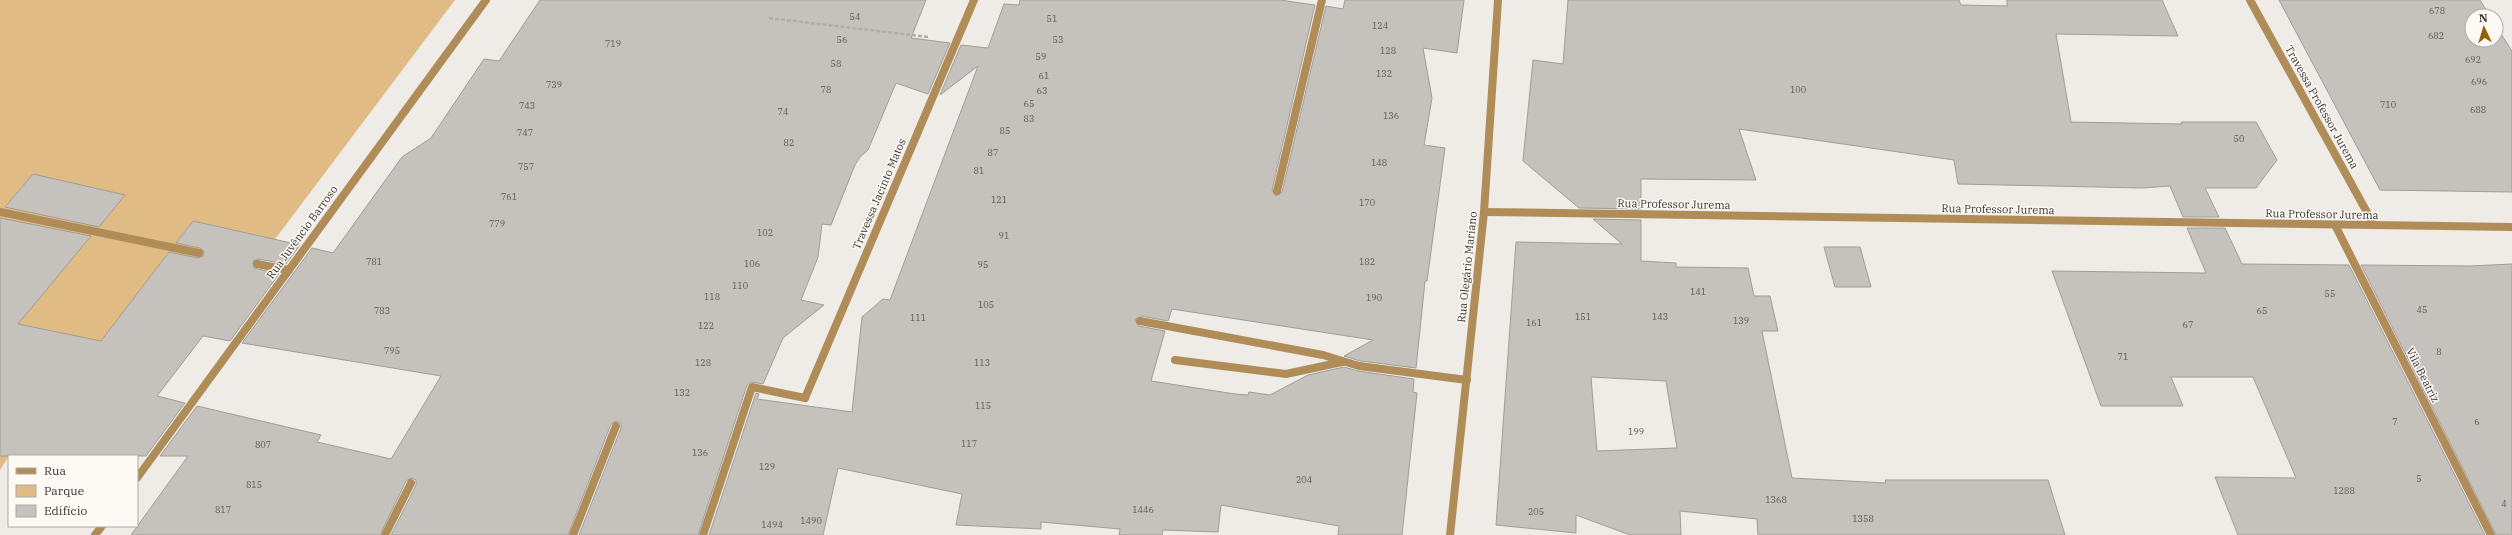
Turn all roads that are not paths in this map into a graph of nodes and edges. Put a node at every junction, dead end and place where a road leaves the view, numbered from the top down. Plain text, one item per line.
1 (486, 0) edge
2 (974, 0) edge
3 (1322, 0) edge
4 (1498, 0) edge
5 (2250, 0) edge
6 (1276, 191) dead end
7 (0, 212) edge
8 (1484, 212) junction
9 (2335, 225) junction
10 (2374, 225) junction
11 (2512, 227) edge
12 (199, 252) dead end
13 (257, 264) dead end
14 (289, 270) junction
15 (1140, 321) dead end
16 (1175, 360) dead end
17 (1345, 362) junction
18 (1466, 380) junction
19 (616, 426) dead end
20 (138, 477) edge
21 (411, 483) dead end
22 (101, 527) edge
23 (95, 535) edge
24 (384, 535) edge
25 (573, 535) edge
26 (703, 535) edge
27 (1450, 535) edge
28 (2491, 535) edge

1 - 14 street, Rua Juvêncio Barroso
2 - 26 street, Travessa Jacinto Matos
3 - 6 street
4 - 8 street, Rua Olegário Mariano
5 - 10 street, Travessa Professor Jurema
7 - 12 street
8 - 9 street, Rua Professor Jurema
8 - 18 street, Rua Olegário Mariano
9 - 10 street, Rua Professor Jurema
9 - 28 street, Vila Beatriz
10 - 11 street, Rua Professor Jurema
13 - 14 street
14 - 20 street, Rua Juvêncio Barroso
15 - 17 street
16 - 17 street
17 - 18 street
18 - 27 street, Rua Olegário Mariano
19 - 25 street
21 - 24 street
22 - 23 street

